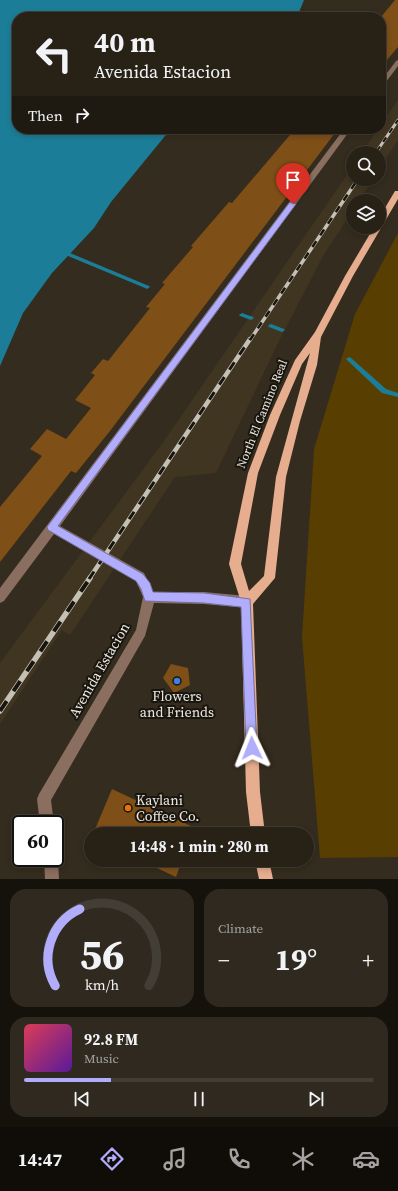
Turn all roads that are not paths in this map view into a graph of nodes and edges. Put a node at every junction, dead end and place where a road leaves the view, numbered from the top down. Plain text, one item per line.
1 (398, 62) edge
2 (386, 78) edge
3 (344, 134) edge
4 (398, 193) edge
5 (386, 213) edge
6 (373, 234) edge
7 (318, 334) junction
8 (52, 527) junction
9 (0, 597) edge
10 (149, 597) junction
11 (247, 602) junction
12 (46, 815) edge
13 (257, 827) edge
14 (51, 867) edge
15 (263, 867) edge
16 (52, 879) edge
17 (266, 879) edge

1 - 2 street
3 - 8 street
4 - 5 main road, North El Camino Real
6 - 7 main road, North El Camino Real
7 - 11 main road, North El Camino Real
7 - 11 main road, North El Camino Real
8 - 9 street
8 - 10 street
10 - 11 street
10 - 12 street, Avenida Estacion
11 - 13 main road, North El Camino Real
14 - 16 street
15 - 17 main road

